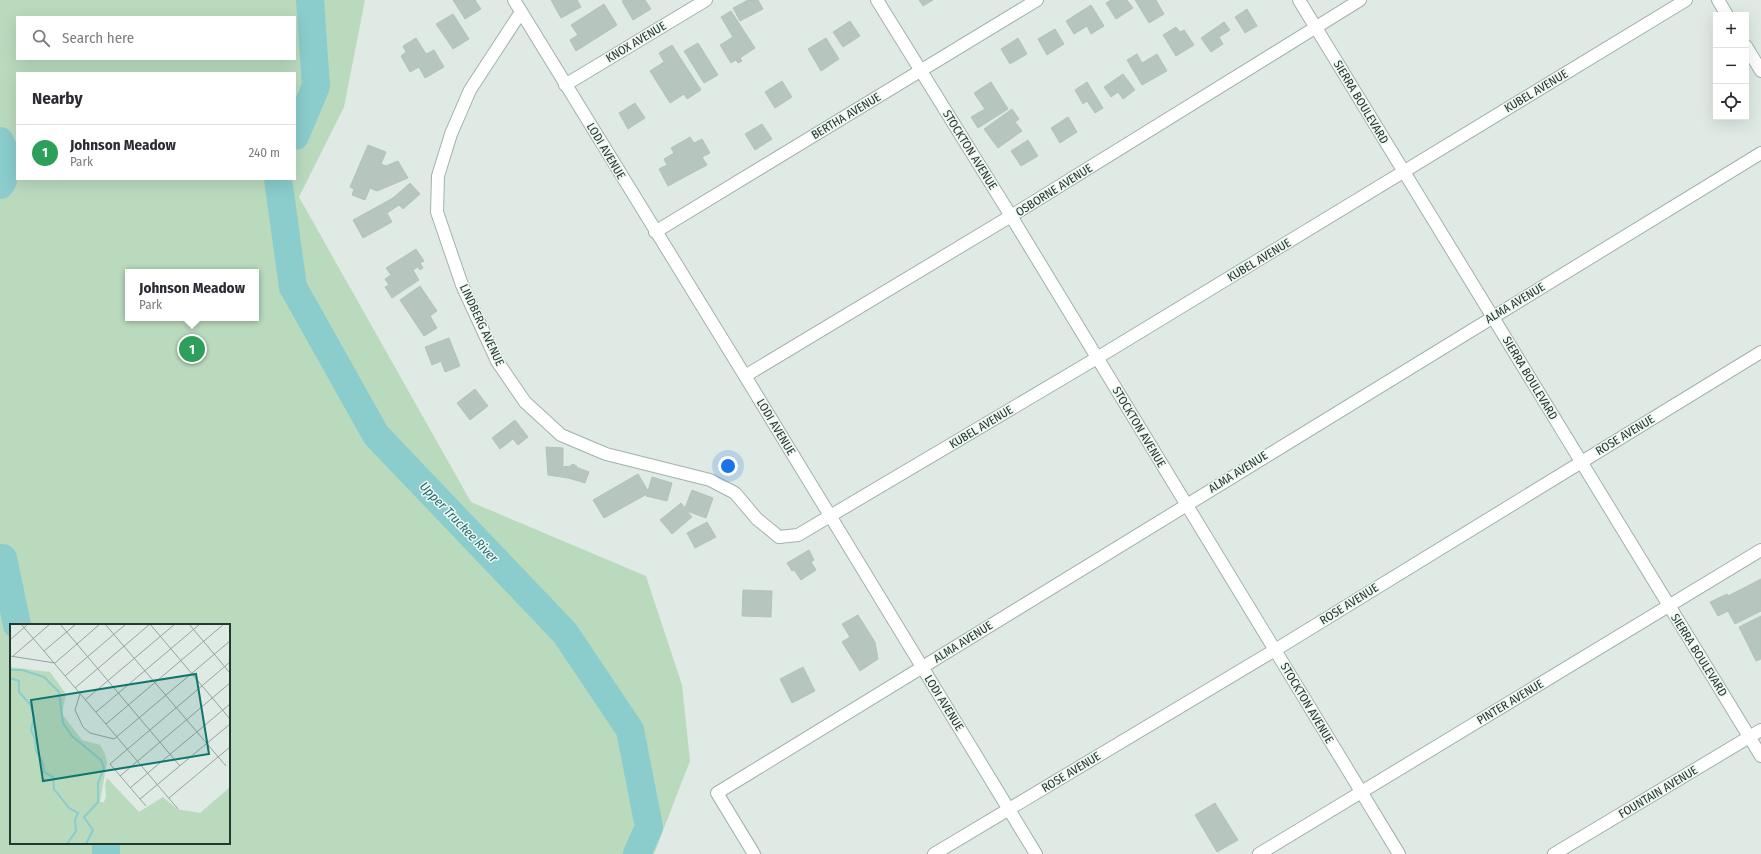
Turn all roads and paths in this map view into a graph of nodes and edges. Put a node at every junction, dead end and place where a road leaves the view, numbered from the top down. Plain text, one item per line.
1 (514, 0) edge
2 (706, 0) edge
3 (877, 0) edge
4 (1037, 0) edge
5 (1299, 0) edge
6 (1360, 0) edge
7 (1686, 0) edge
8 (1718, 0) edge
9 (521, 12) junction
10 (1725, 12) edge
11 (1316, 27) junction
12 (1747, 48) edge
13 (921, 70) junction
14 (1761, 71) edge
15 (566, 85) junction
16 (1761, 153) edge
17 (1404, 171) junction
18 (1011, 216) junction
19 (655, 232) junction
20 (1493, 316) junction
21 (1761, 352) edge
22 (1097, 358) junction
23 (745, 376) junction
24 (1581, 461) junction
25 (1186, 504) junction
26 (830, 516) junction
27 (1761, 550) edge
28 (1669, 606) junction
29 (1275, 650) junction
30 (922, 667) junction
31 (1761, 730) edge
32 (1749, 737) junction
33 (1761, 756) edge
34 (1361, 792) junction
35 (1010, 809) junction
36 (754, 854) edge
37 (934, 854) edge
38 (1036, 854) edge
39 (1259, 854) edge
40 (1399, 854) edge
41 (1554, 854) edge

1 - 9 street, LODI AVENUE
2 - 15 street, KNOX AVENUE
3 - 13 street, STOCKTON AVENUE
4 - 13 street, BERTHA AVENUE
5 - 11 street, SIERRA BOULEVARD
6 - 11 street, OSBORNE AVENUE
7 - 17 street, KUBEL AVENUE
8 - 10 street
9 - 15 street, LODI AVENUE
9 - 26 street, LINDBERG AVENUE
11 - 17 street, SIERRA BOULEVARD
11 - 18 street, OSBORNE AVENUE
12 - 14 street
13 - 18 street, STOCKTON AVENUE
13 - 19 street, BERTHA AVENUE
15 - 19 street, LODI AVENUE
16 - 20 street, ALMA AVENUE
17 - 20 street, SIERRA BOULEVARD
17 - 22 street, KUBEL AVENUE
18 - 22 street, STOCKTON AVENUE
18 - 23 street, OSBORNE AVENUE
19 - 23 street, LODI AVENUE
20 - 24 street, SIERRA BOULEVARD
20 - 25 street, ALMA AVENUE
21 - 24 street, ROSE AVENUE
22 - 25 street, STOCKTON AVENUE
22 - 26 street, KUBEL AVENUE
23 - 26 street, LODI AVENUE
24 - 28 street, SIERRA BOULEVARD
24 - 29 street, ROSE AVENUE
25 - 29 street, STOCKTON AVENUE
25 - 30 street, ALMA AVENUE
26 - 30 street, LODI AVENUE
27 - 28 street, PINTER AVENUE
28 - 32 street, SIERRA BOULEVARD
28 - 34 street, PINTER AVENUE
29 - 34 street, STOCKTON AVENUE
29 - 35 street, ROSE AVENUE
30 - 35 street, LODI AVENUE
30 - 36 street, ALMA AVENUE
31 - 32 street, FOUNTAIN AVENUE
32 - 33 street, SIERRA BOULEVARD
32 - 41 street, FOUNTAIN AVENUE
34 - 39 street, PINTER AVENUE
34 - 40 street, STOCKTON AVENUE
35 - 37 street, ROSE AVENUE
35 - 38 street, LODI AVENUE

